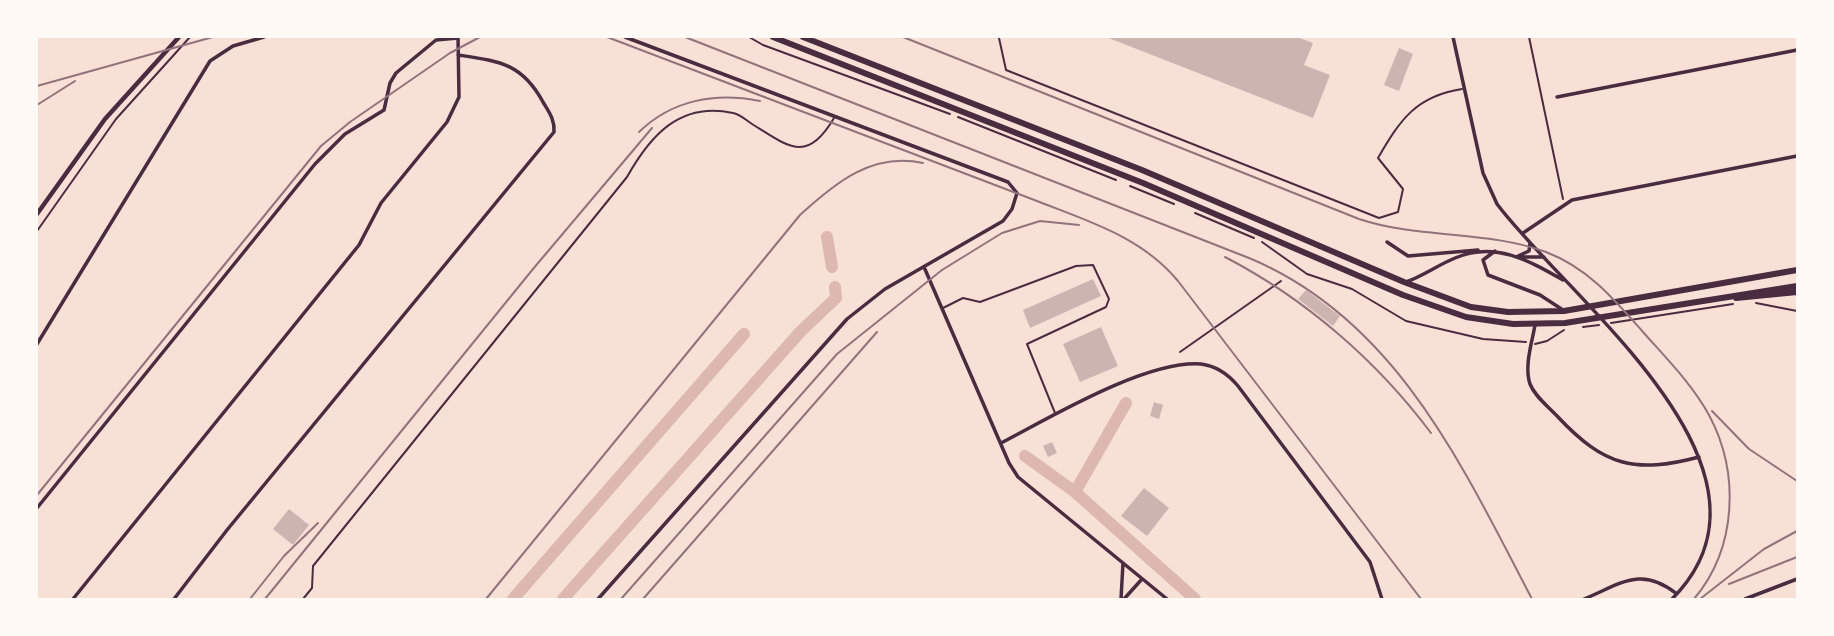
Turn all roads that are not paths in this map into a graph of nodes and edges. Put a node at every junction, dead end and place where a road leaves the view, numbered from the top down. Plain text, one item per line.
1 (179, 37) edge
2 (264, 37) edge
3 (458, 37) edge
4 (625, 37) edge
5 (773, 37) edge
6 (803, 37) edge
7 (1453, 37) edge
8 (999, 38) edge
9 (1797, 50) edge
10 (458, 55) junction
11 (1463, 89) junction
12 (1558, 97) dead end
13 (835, 117) junction
14 (1797, 156) edge
15 (37, 214) edge
16 (1523, 233) junction
17 (1530, 240) junction
18 (1387, 242) dead end
19 (1488, 250) junction
20 (1440, 251) junction
21 (1497, 251) junction
22 (1467, 255) junction
23 (1515, 255) junction
24 (1544, 257) junction
25 (924, 267) junction
26 (1797, 270) edge
27 (1404, 282) junction
28 (1565, 282) junction
29 (1797, 286) edge
30 (1797, 292) edge
31 (1720, 299) junction
32 (943, 308) junction
33 (1564, 311) junction
34 (1535, 325) junction
35 (37, 344) edge
36 (1056, 414) junction
37 (1001, 443) junction
38 (1699, 457) junction
39 (37, 508) edge
40 (1123, 563) junction
41 (1142, 579) junction
42 (1797, 579) edge
43 (1677, 594) junction
44 (73, 599) edge
45 (174, 599) edge
46 (303, 599) edge
47 (598, 599) edge
48 (1123, 599) edge
49 (1167, 599) edge
50 (1382, 599) edge
51 (1584, 599) edge
52 (1672, 599) edge
53 (1745, 599) edge

1 - 15 street
2 - 35 street
3 - 10 street
3 - 39 street
4 - 13 street
5 - 34 main road
6 - 27 main road
7 - 11 street
8 - 11 lane
9 - 12 street
10 - 44 street
10 - 45 street
11 - 16 street
13 - 25 street
13 - 46 lane
14 - 16 street
16 - 17 street
17 - 23 street
17 - 24 street
18 - 20 street
19 - 20 street
19 - 21 street
19 - 22 street
20 - 22 street
21 - 23 street
21 - 33 street
22 - 27 street
23 - 24 street
23 - 28 street
24 - 28 street
25 - 32 street
25 - 47 street
26 - 33 main road
27 - 33 main road
28 - 38 street
29 - 31 main road
30 - 31 main road
31 - 34 main road
32 - 36 lane
32 - 37 street
34 - 38 street
36 - 37 street
36 - 50 street
37 - 40 street
38 - 43 street
40 - 41 street
40 - 48 street
41 - 48 street
41 - 49 street
42 - 53 street
43 - 51 street
43 - 52 street

